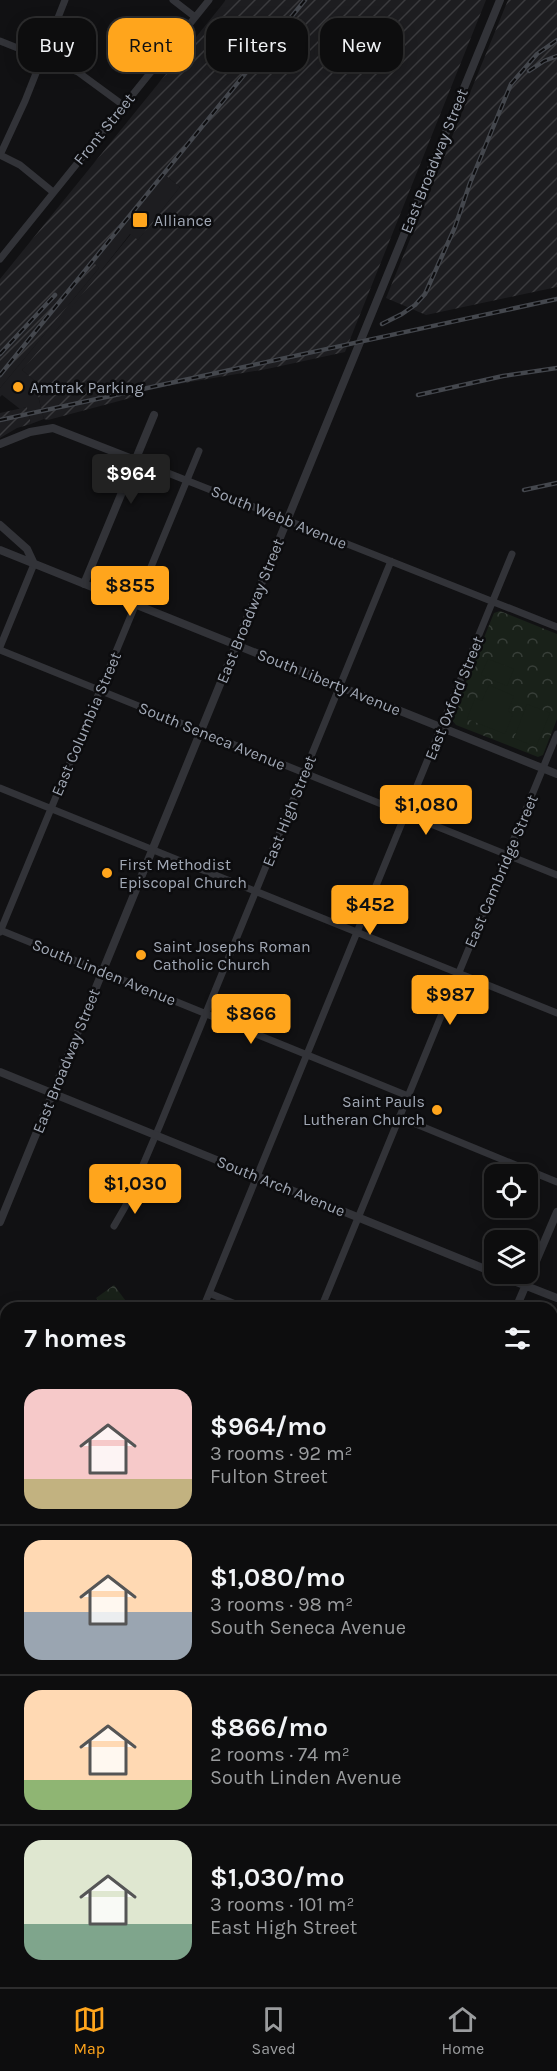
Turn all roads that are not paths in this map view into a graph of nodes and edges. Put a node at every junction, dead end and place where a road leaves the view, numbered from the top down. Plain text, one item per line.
1 (66, 0) edge
2 (173, 0) edge
3 (209, 0) edge
4 (500, 0) edge
5 (195, 17) junction
6 (59, 18) edge
7 (0, 41) edge
8 (18, 48) edge
9 (36, 72) edge
10 (78, 72) edge
11 (123, 105) junction
12 (0, 155) edge
13 (53, 192) junction
14 (0, 259) edge
15 (154, 415) dead end
16 (0, 444) edge
17 (199, 451) dead end
18 (135, 460) junction
19 (187, 480) junction
20 (288, 520) junction
21 (0, 525) edge
22 (0, 550) edge
23 (512, 554) dead end
24 (391, 561) junction
25 (34, 564) junction
26 (84, 584) junction
27 (493, 603) junction
28 (135, 605) junction
29 (557, 627) edge
30 (236, 645) junction
31 (0, 648) edge
32 (340, 687) junction
33 (100, 690) junction
34 (442, 727) junction
35 (201, 731) junction
36 (557, 734) edge
37 (543, 768) junction
38 (304, 773) junction
39 (557, 774) edge
40 (0, 788) edge
41 (51, 809) junction
42 (406, 814) junction
43 (153, 850) junction
44 (508, 854) junction
45 (557, 875) edge
46 (256, 891) junction
47 (0, 931) edge
48 (357, 933) junction
49 (103, 973) junction
50 (458, 973) junction
51 (557, 1013) edge
52 (206, 1014) junction
53 (308, 1055) junction
54 (0, 1072) edge
55 (53, 1094) junction
56 (408, 1096) junction
57 (399, 1117) junction
58 (155, 1135) junction
59 (258, 1176) junction
60 (557, 1182) edge
61 (557, 1212) edge
62 (358, 1218) junction
63 (1, 1219) edge
64 (114, 1226) dead end
65 (484, 1269) edge
66 (520, 1284) edge
67 (525, 1286) junction
68 (209, 1293) junction
69 (557, 1298) edge
70 (205, 1302) edge
71 (231, 1302) edge
72 (323, 1302) edge
73 (518, 1302) edge

1 - 6 street
2 - 5 street
3 - 5 street, Front Street
4 - 20 street, East Broadway Street
5 - 11 street, Front Street
7 - 8 street
9 - 12 street
10 - 11 street
11 - 13 street, Front Street
12 - 13 street
13 - 14 street, Front Street
15 - 18 street
16 - 18 street, South Webb Avenue
17 - 19 street, East Columbia Street
18 - 19 street, South Webb Avenue
18 - 26 street
19 - 20 street, South Webb Avenue
19 - 28 street, East Columbia Street
20 - 24 street, South Webb Avenue
20 - 30 street, East Broadway Street
21 - 25 street
22 - 25 street, South Liberty Avenue
23 - 27 street, East Oxford Street
24 - 27 street, South Webb Avenue
24 - 32 street, East High Street
25 - 26 street, South Liberty Avenue
25 - 31 street
26 - 28 street, South Liberty Avenue
27 - 29 street, South Webb Avenue
27 - 34 street, East Oxford Street
28 - 30 street, South Liberty Avenue
28 - 33 street, East Columbia Street
30 - 32 street, South Liberty Avenue
30 - 35 street, East Broadway Street
31 - 33 street, South Seneca Avenue
32 - 34 street, South Liberty Avenue
32 - 38 street, East High Street
33 - 35 street, South Seneca Avenue
33 - 41 street, East Columbia Street
34 - 37 street, South Liberty Avenue
34 - 42 street, East Oxford Street
35 - 38 street, South Seneca Avenue
35 - 43 street, East Broadway Street
36 - 37 street, East Cambridge Street
37 - 39 street, South Liberty Avenue
37 - 44 street, East Cambridge Street
38 - 42 street, South Seneca Avenue
38 - 46 street, East High Street
40 - 41 street
41 - 43 street
41 - 47 street, East Columbia Street
42 - 44 street, South Seneca Avenue
42 - 48 street, East Oxford Street
43 - 46 street
43 - 49 street, East Broadway Street
44 - 45 street, South Seneca Avenue
44 - 50 street, East Cambridge Street
46 - 48 street
46 - 52 street, East High Street
47 - 49 street, South Linden Avenue
48 - 50 street
48 - 53 street, East Oxford Street
49 - 52 street, South Linden Avenue
49 - 55 street, East Broadway Street
50 - 51 street
50 - 56 street, East Cambridge Street
52 - 53 street, South Linden Avenue
52 - 58 street, East High Street
53 - 56 street, South Linden Avenue
53 - 59 street, East Oxford Street
54 - 55 street, South Arch Avenue
55 - 58 street, South Arch Avenue
55 - 63 street, East Broadway Street
56 - 57 street, East Cambridge Street
57 - 60 street
57 - 62 street, East Cambridge Street
58 - 59 street, South Arch Avenue
58 - 64 street, East High Street
59 - 62 street, South Arch Avenue
59 - 68 street, East Oxford Street
61 - 67 street
62 - 65 street, South Arch Avenue
62 - 72 street, East Cambridge Street
66 - 67 street, South Arch Avenue
67 - 69 street, South Arch Avenue
67 - 73 street
68 - 70 street, East Oxford Street
68 - 71 street

